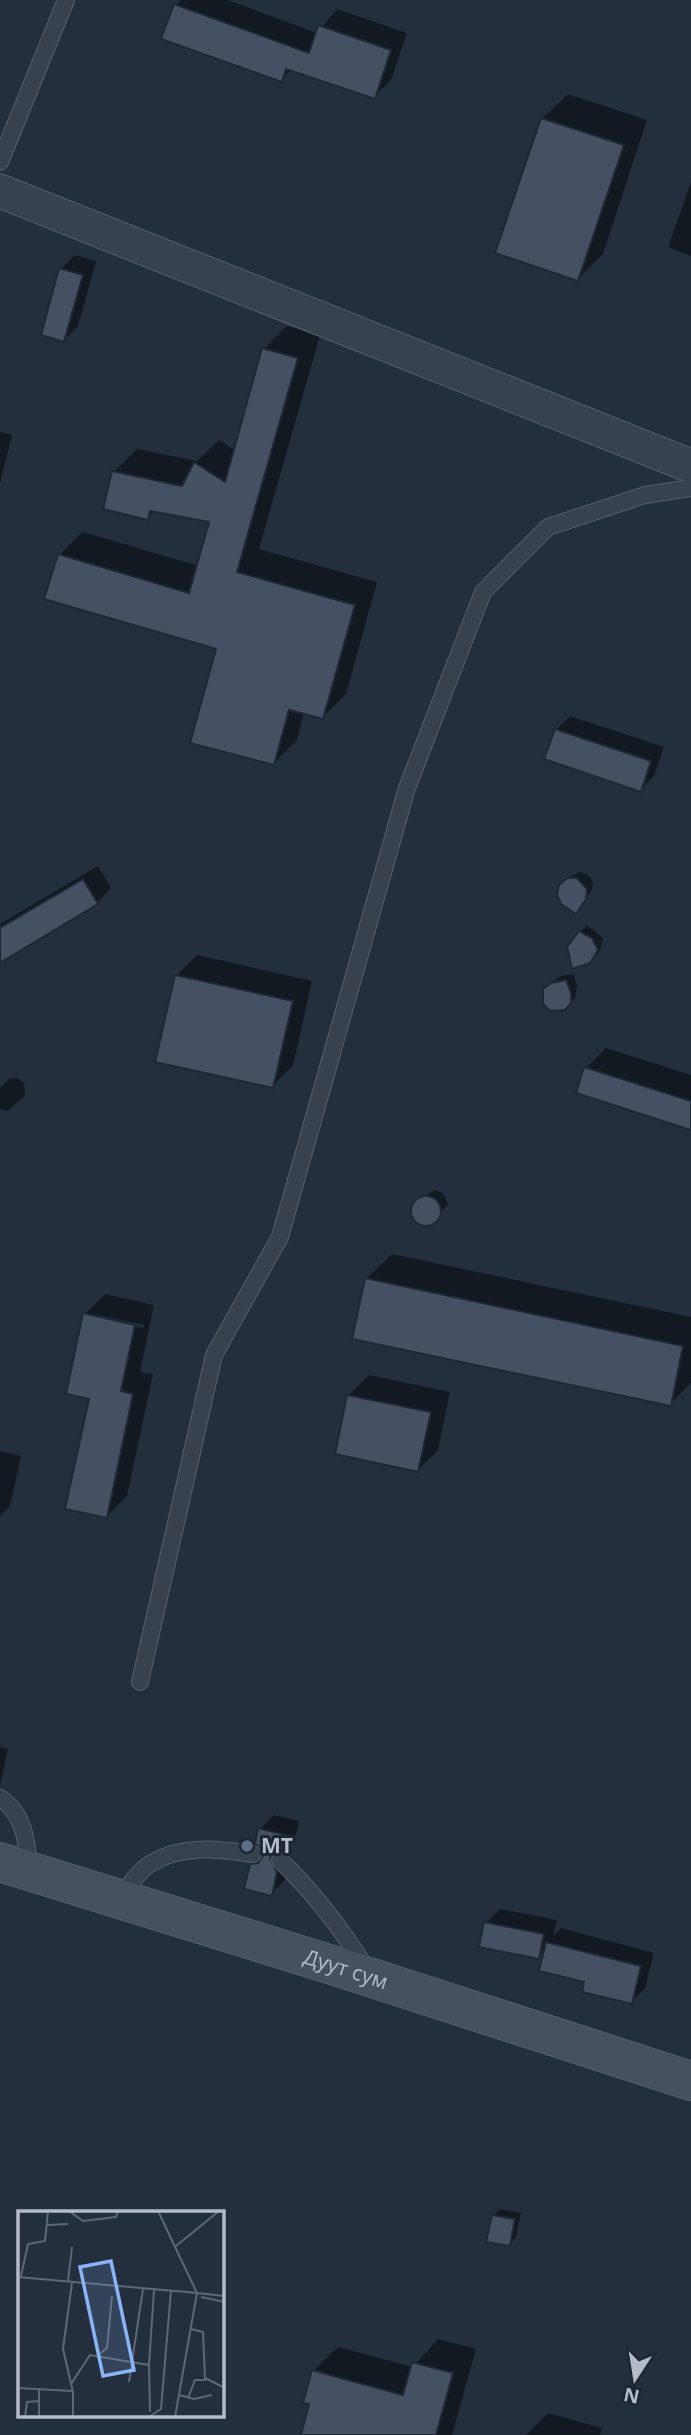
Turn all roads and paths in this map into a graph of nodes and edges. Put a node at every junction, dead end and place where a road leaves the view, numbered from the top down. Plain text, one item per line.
1 (66, 0) edge
2 (0, 162) edge
3 (0, 191) edge
4 (691, 466) edge
5 (691, 488) edge
6 (140, 1682) dead end
7 (0, 1798) edge
8 (253, 1854) dead end
9 (280, 1860) dead end
10 (14, 1866) edge
11 (118, 1898) junction
12 (371, 1977) junction
13 (691, 2081) edge

1 - 2 lane
3 - 4 street
5 - 6 lane
7 - 10 lane
8 - 11 lane
9 - 12 lane
10 - 11 main road, Дуут сум
11 - 12 main road, Дуут сум
12 - 13 main road, Дуут сум

